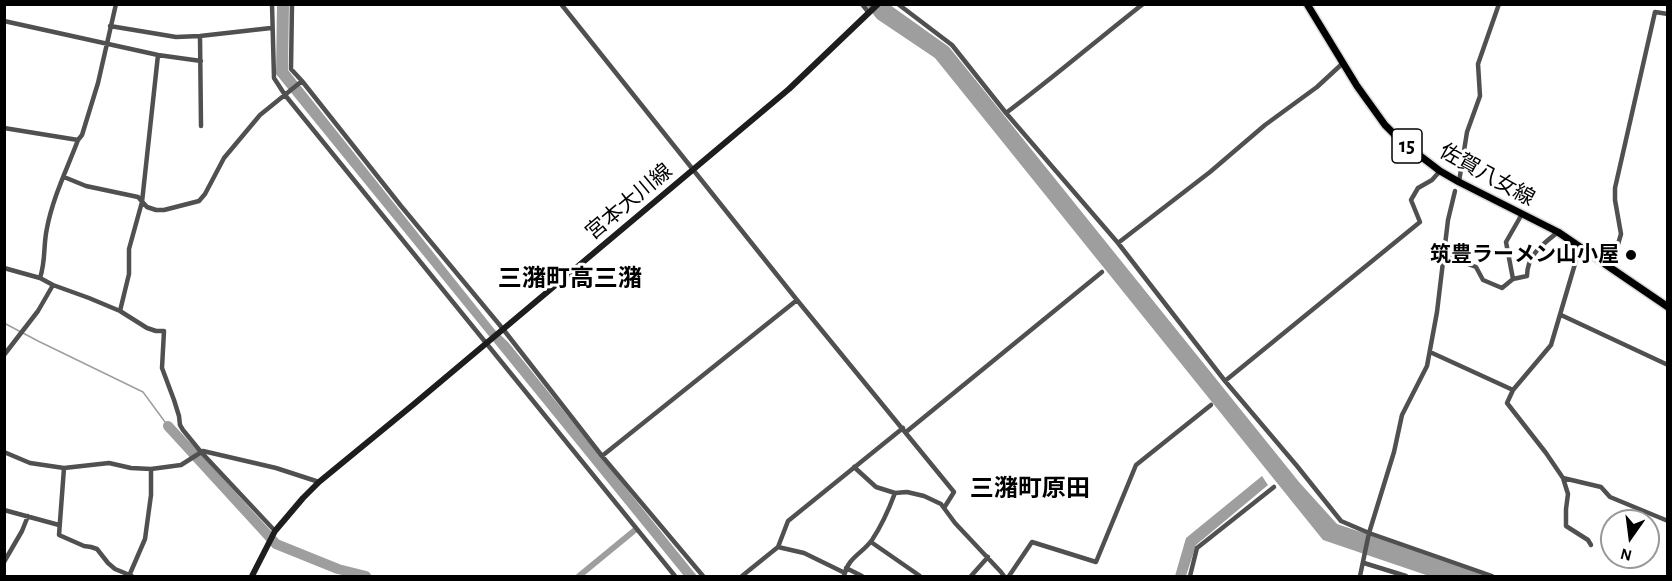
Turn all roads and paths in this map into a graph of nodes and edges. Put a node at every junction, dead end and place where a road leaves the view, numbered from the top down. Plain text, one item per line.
1 (116, 4) edge
2 (272, 4) edge
3 (292, 4) edge
4 (561, 4) edge
5 (862, 4) edge
6 (878, 4) edge
7 (898, 4) edge
8 (1143, 4) edge
9 (1307, 4) edge
10 (1500, 4) edge
11 (870, 12) junction
12 (1668, 14) edge
13 (4, 21) edge
14 (110, 26) junction
15 (272, 28) junction
16 (200, 36) junction
17 (106, 45) junction
18 (158, 55) junction
19 (201, 61) junction
20 (1343, 63) junction
21 (302, 81) junction
22 (285, 95) junction
23 (1006, 113) junction
24 (201, 126) dead end
25 (4, 128) edge
26 (78, 140) junction
27 (693, 169) junction
28 (1440, 171) junction
29 (64, 177) junction
30 (1459, 182) junction
31 (1455, 191) dead end
32 (142, 202) junction
33 (1522, 214) junction
34 (1558, 232) junction
35 (1118, 243) junction
36 (1580, 247) junction
37 (1444, 255) junction
38 (4, 268) edge
39 (1611, 268) junction
40 (1102, 272) dead end
41 (40, 278) junction
42 (1513, 279) junction
43 (53, 285) junction
44 (797, 300) junction
45 (1668, 307) edge
46 (120, 311) junction
47 (1561, 315) junction
48 (502, 330) junction
49 (488, 341) junction
50 (1430, 352) junction
51 (4, 355) edge
52 (1668, 365) edge
53 (1225, 381) junction
54 (1513, 390) junction
55 (1211, 405) dead end
56 (904, 430) junction
57 (4, 452) edge
58 (201, 452) junction
59 (602, 456) junction
60 (854, 467) junction
61 (64, 468) junction
62 (151, 469) junction
63 (1563, 478) junction
64 (320, 482) junction
65 (1274, 487) dead end
66 (895, 492) junction
67 (944, 508) junction
68 (4, 510) edge
69 (28, 516) junction
70 (1668, 520) edge
71 (59, 525) junction
72 (274, 533) junction
73 (1369, 533) junction
74 (871, 542) junction
75 (1591, 545) dead end
76 (778, 547) junction
77 (988, 557) junction
78 (4, 562) edge
79 (1364, 563) junction
80 (845, 572) edge
81 (130, 576) edge
82 (252, 576) edge
83 (675, 576) edge
84 (703, 576) edge
85 (742, 576) edge
86 (862, 576) edge
87 (920, 576) edge
88 (971, 576) edge
89 (1004, 576) edge
90 (1009, 576) edge
91 (1190, 576) edge
92 (1360, 576) edge
93 (1406, 576) edge
94 (1492, 576) edge

1 - 14 street
2 - 15 street
3 - 21 street
4 - 27 street
5 - 11 street
6 - 11 main road, 宮本大川線
7 - 23 street
8 - 23 street
9 - 20 main road, 佐賀八女線 / 15
10 - 30 street
11 - 27 main road, 宮本大川線
12 - 39 street
13 - 17 street
14 - 16 street
14 - 17 street
15 - 16 street
15 - 22 street
16 - 19 street
17 - 18 street
17 - 26 street
18 - 19 street
18 - 32 street
19 - 24 street
20 - 28 main road, 佐賀八女線 / 15
20 - 35 street
21 - 22 street
21 - 48 street
22 - 32 street
22 - 49 street
23 - 35 street
25 - 26 street
26 - 29 street
27 - 44 street
27 - 48 main road, 宮本大川線
28 - 30 main road, 佐賀八女線 / 15
28 - 53 street
29 - 32 street
29 - 41 street
30 - 33 main road, 佐賀八女線 / 15
31 - 37 street
32 - 46 street
33 - 34 main road, 佐賀八女線 / 15
33 - 42 street
34 - 36 main road, 佐賀八女線 / 15
34 - 42 street
35 - 53 street
36 - 39 main road, 佐賀八女線 / 15
36 - 47 street
37 - 42 street
37 - 50 street
38 - 41 street
39 - 45 main road, 佐賀八女線 / 15
40 - 56 street
41 - 43 street
43 - 46 street
43 - 51 street
44 - 56 street
44 - 59 street
46 - 58 street
47 - 52 street
47 - 54 street
48 - 49 main road, 宮本大川線
48 - 59 street
49 - 64 main road, 宮本大川線
49 - 83 street
50 - 54 street
50 - 73 street
53 - 73 street
54 - 63 street
55 - 90 street
56 - 60 street
56 - 67 street
57 - 61 street
58 - 62 street
58 - 64 street
58 - 72 street
59 - 84 street
60 - 66 street
60 - 76 street
61 - 62 street
61 - 71 street
62 - 81 street
63 - 70 street
63 - 75 street
64 - 72 main road, 宮本大川線
65 - 91 street
66 - 67 street
66 - 74 street
67 - 77 street
68 - 69 street
69 - 71 street
69 - 78 street
71 - 81 street
72 - 82 main road, 宮本大川線
73 - 79 street
73 - 94 street
74 - 80 street
74 - 87 street
76 - 80 street
76 - 85 street
77 - 88 street
77 - 89 street
79 - 92 street
79 - 93 street
80 - 86 street

